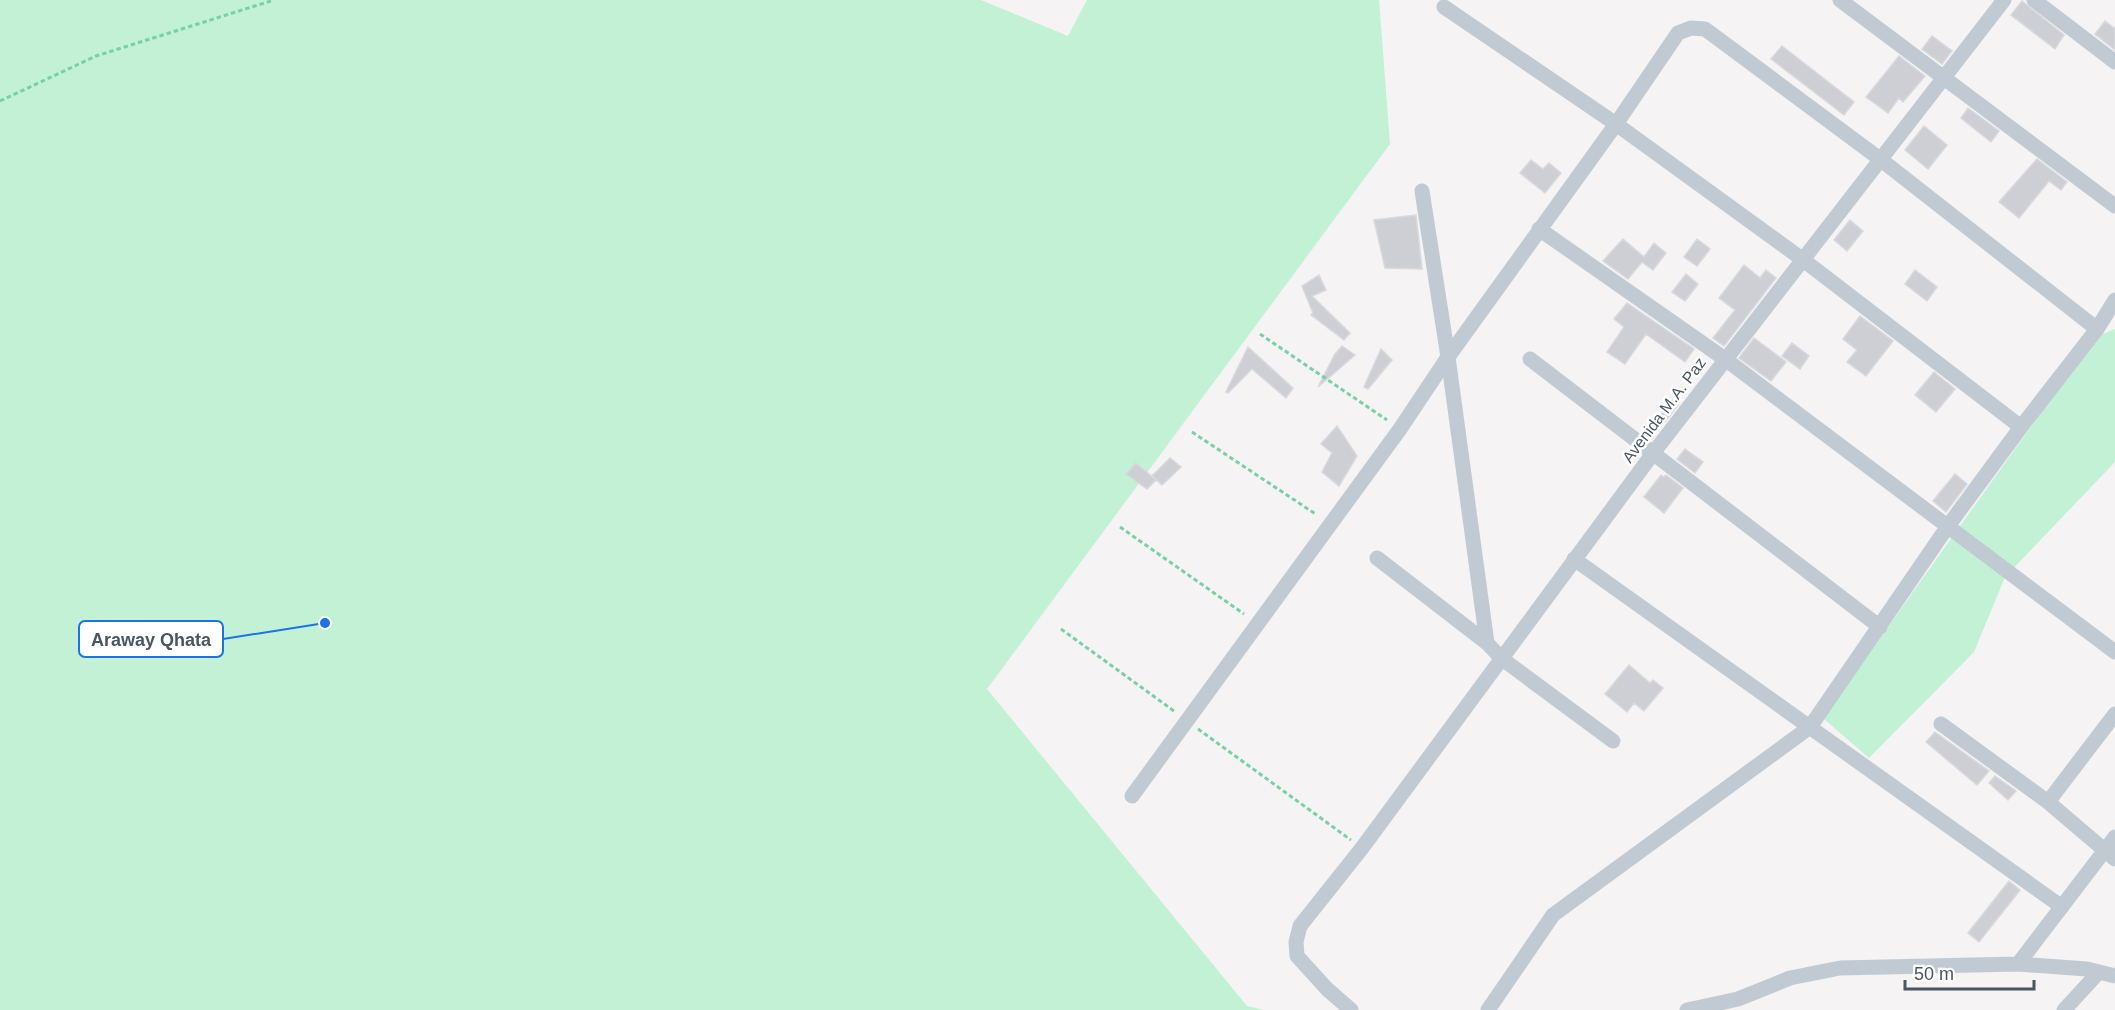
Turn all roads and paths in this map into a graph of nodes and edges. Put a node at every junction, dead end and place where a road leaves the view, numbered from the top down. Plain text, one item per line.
1 (274, 0) edge
2 (1840, 0) edge
3 (2004, 0) edge
4 (2034, 0) edge
5 (1444, 7) dead end
6 (2115, 62) edge
7 (1943, 77) junction
8 (0, 101) edge
9 (1616, 124) junction
10 (1880, 159) junction
11 (1422, 191) dead end
12 (2115, 206) edge
13 (1539, 230) junction
14 (1802, 259) junction
15 (2115, 300) edge
16 (2097, 329) junction
17 (1260, 334) dead end
18 (1448, 357) junction
19 (1530, 359) dead end
20 (1725, 359) junction
21 (2021, 427) junction
22 (1401, 429) junction
23 (1192, 432) dead end
24 (1654, 452) junction
25 (1331, 525) junction
26 (1120, 526) dead end
27 (1948, 526) junction
28 (1377, 558) dead end
29 (1574, 559) junction
30 (1258, 624) junction
31 (1880, 627) junction
32 (1061, 629) dead end
33 (1487, 643) junction
34 (2115, 652) edge
35 (1501, 658) junction
36 (2115, 714) edge
37 (1187, 721) junction
38 (1941, 724) dead end
39 (1810, 727) junction
40 (1612, 741) dead end
41 (1132, 796) dead end
42 (2048, 802) junction
43 (2115, 837) edge
44 (1362, 848) junction
45 (2110, 855) edge
46 (2062, 907) junction
47 (2018, 964) junction
48 (2099, 972) junction
49 (2115, 976) edge
50 (1351, 1010) edge
51 (1488, 1010) edge
52 (1687, 1010) edge
53 (2064, 1010) edge

1 - 8 path
2 - 7 street
3 - 7 street, Avenida M.A. Paz
4 - 6 street
5 - 9 street
7 - 10 street, Avenida M.A. Paz
7 - 12 street
9 - 10 street
9 - 13 street
9 - 14 street
10 - 14 street, Avenida M.A. Paz
10 - 16 street
11 - 18 street
13 - 18 street
13 - 20 street
14 - 20 street, Avenida M.A. Paz
14 - 21 street
15 - 16 street
16 - 21 street
17 - 22 path
18 - 22 street
18 - 33 street
19 - 24 street
20 - 24 street, Avenida M.A. Paz
20 - 27 street
21 - 27 street
22 - 25 street
23 - 25 path
24 - 29 street, Avenida M.A. Paz
24 - 31 street
25 - 30 street
26 - 30 path
27 - 31 street
27 - 34 street
28 - 33 street
29 - 35 street, Avenida M.A. Paz
29 - 39 street
30 - 37 street
31 - 39 street
32 - 37 path
33 - 35 street
35 - 40 street
35 - 44 street, Avenida M.A. Paz
36 - 42 street
37 - 41 street
37 - 44 path
38 - 42 street
39 - 46 street
39 - 51 street
42 - 45 street
43 - 45 street
44 - 50 street, Avenida M.A. Paz
45 - 46 street
46 - 47 street
47 - 48 street
47 - 52 street
48 - 49 street
48 - 53 street

